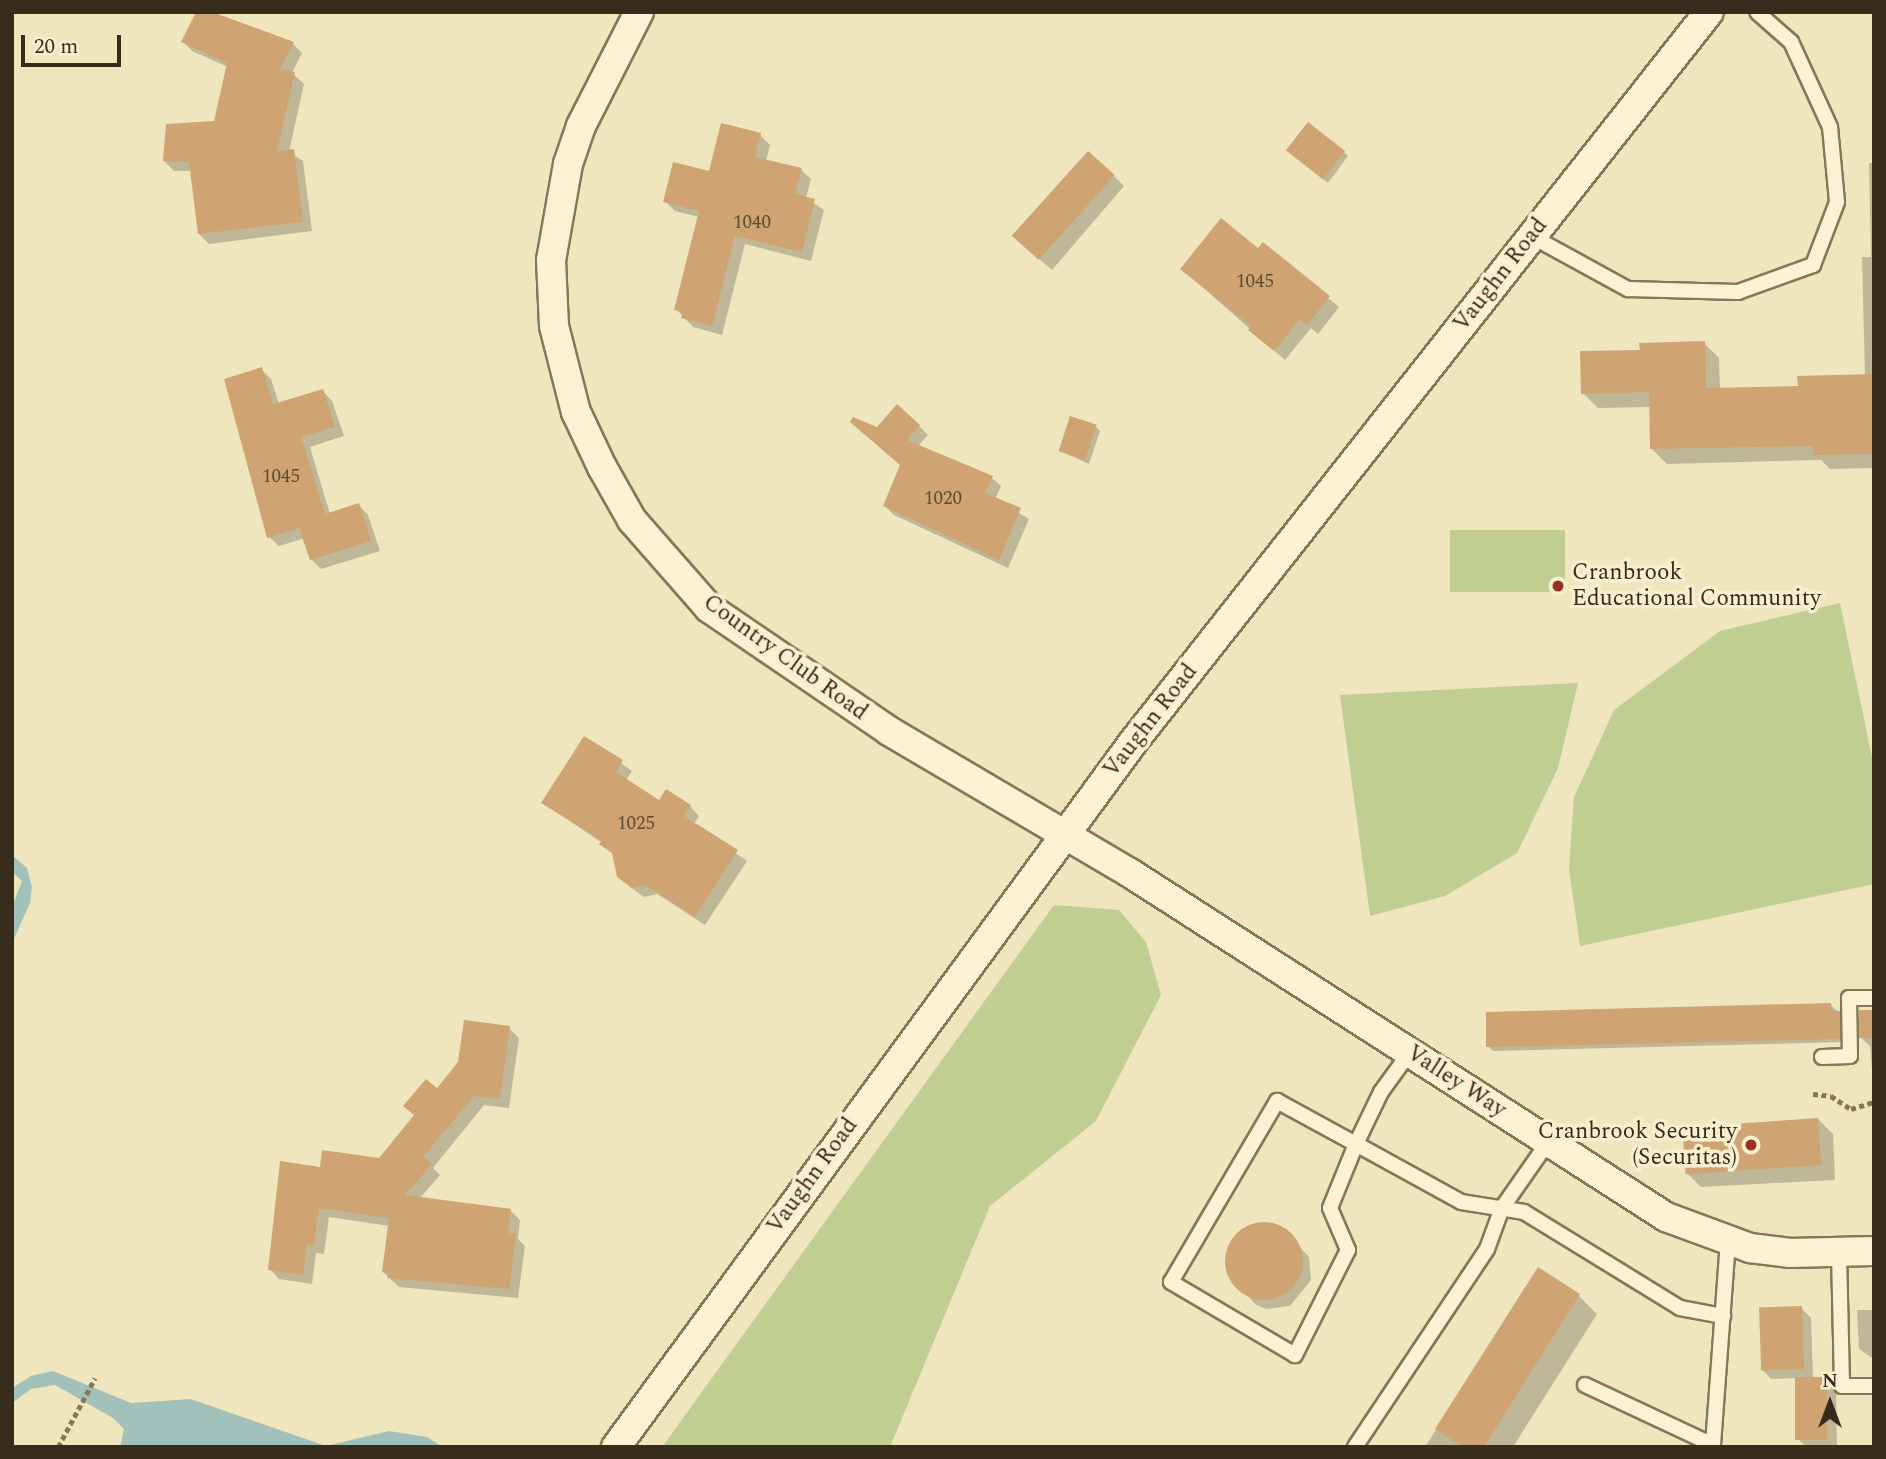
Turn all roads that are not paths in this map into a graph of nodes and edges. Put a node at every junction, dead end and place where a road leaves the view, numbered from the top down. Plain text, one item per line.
1 (639, 12) edge
2 (1709, 12) edge
3 (1757, 12) edge
4 (1531, 236) junction
5 (1065, 833) junction
6 (1874, 998) edge
7 (1410, 1052) junction
8 (1822, 1057) dead end
9 (1548, 1142) junction
10 (1356, 1144) junction
11 (1502, 1208) junction
12 (1728, 1242) junction
13 (1874, 1251) edge
14 (1839, 1252) junction
15 (1723, 1317) junction
16 (1585, 1385) dead end
17 (1874, 1386) edge
18 (616, 1447) edge
19 (1355, 1447) edge

1 - 5 street, Country Club Road
2 - 4 street, Vaughn Road
3 - 4 lane
4 - 5 street, Vaughn Road
5 - 7 street, Valley Way
5 - 18 street, Vaughn Road
6 - 8 lane
7 - 9 street, Valley Way
7 - 10 lane
9 - 11 lane
9 - 12 street, Valley Way
10 - 10 lane
10 - 11 lane
11 - 15 lane
11 - 19 lane
12 - 14 street, Valley Way
12 - 15 lane
13 - 14 street, Valley Way
14 - 17 lane
15 - 16 lane

